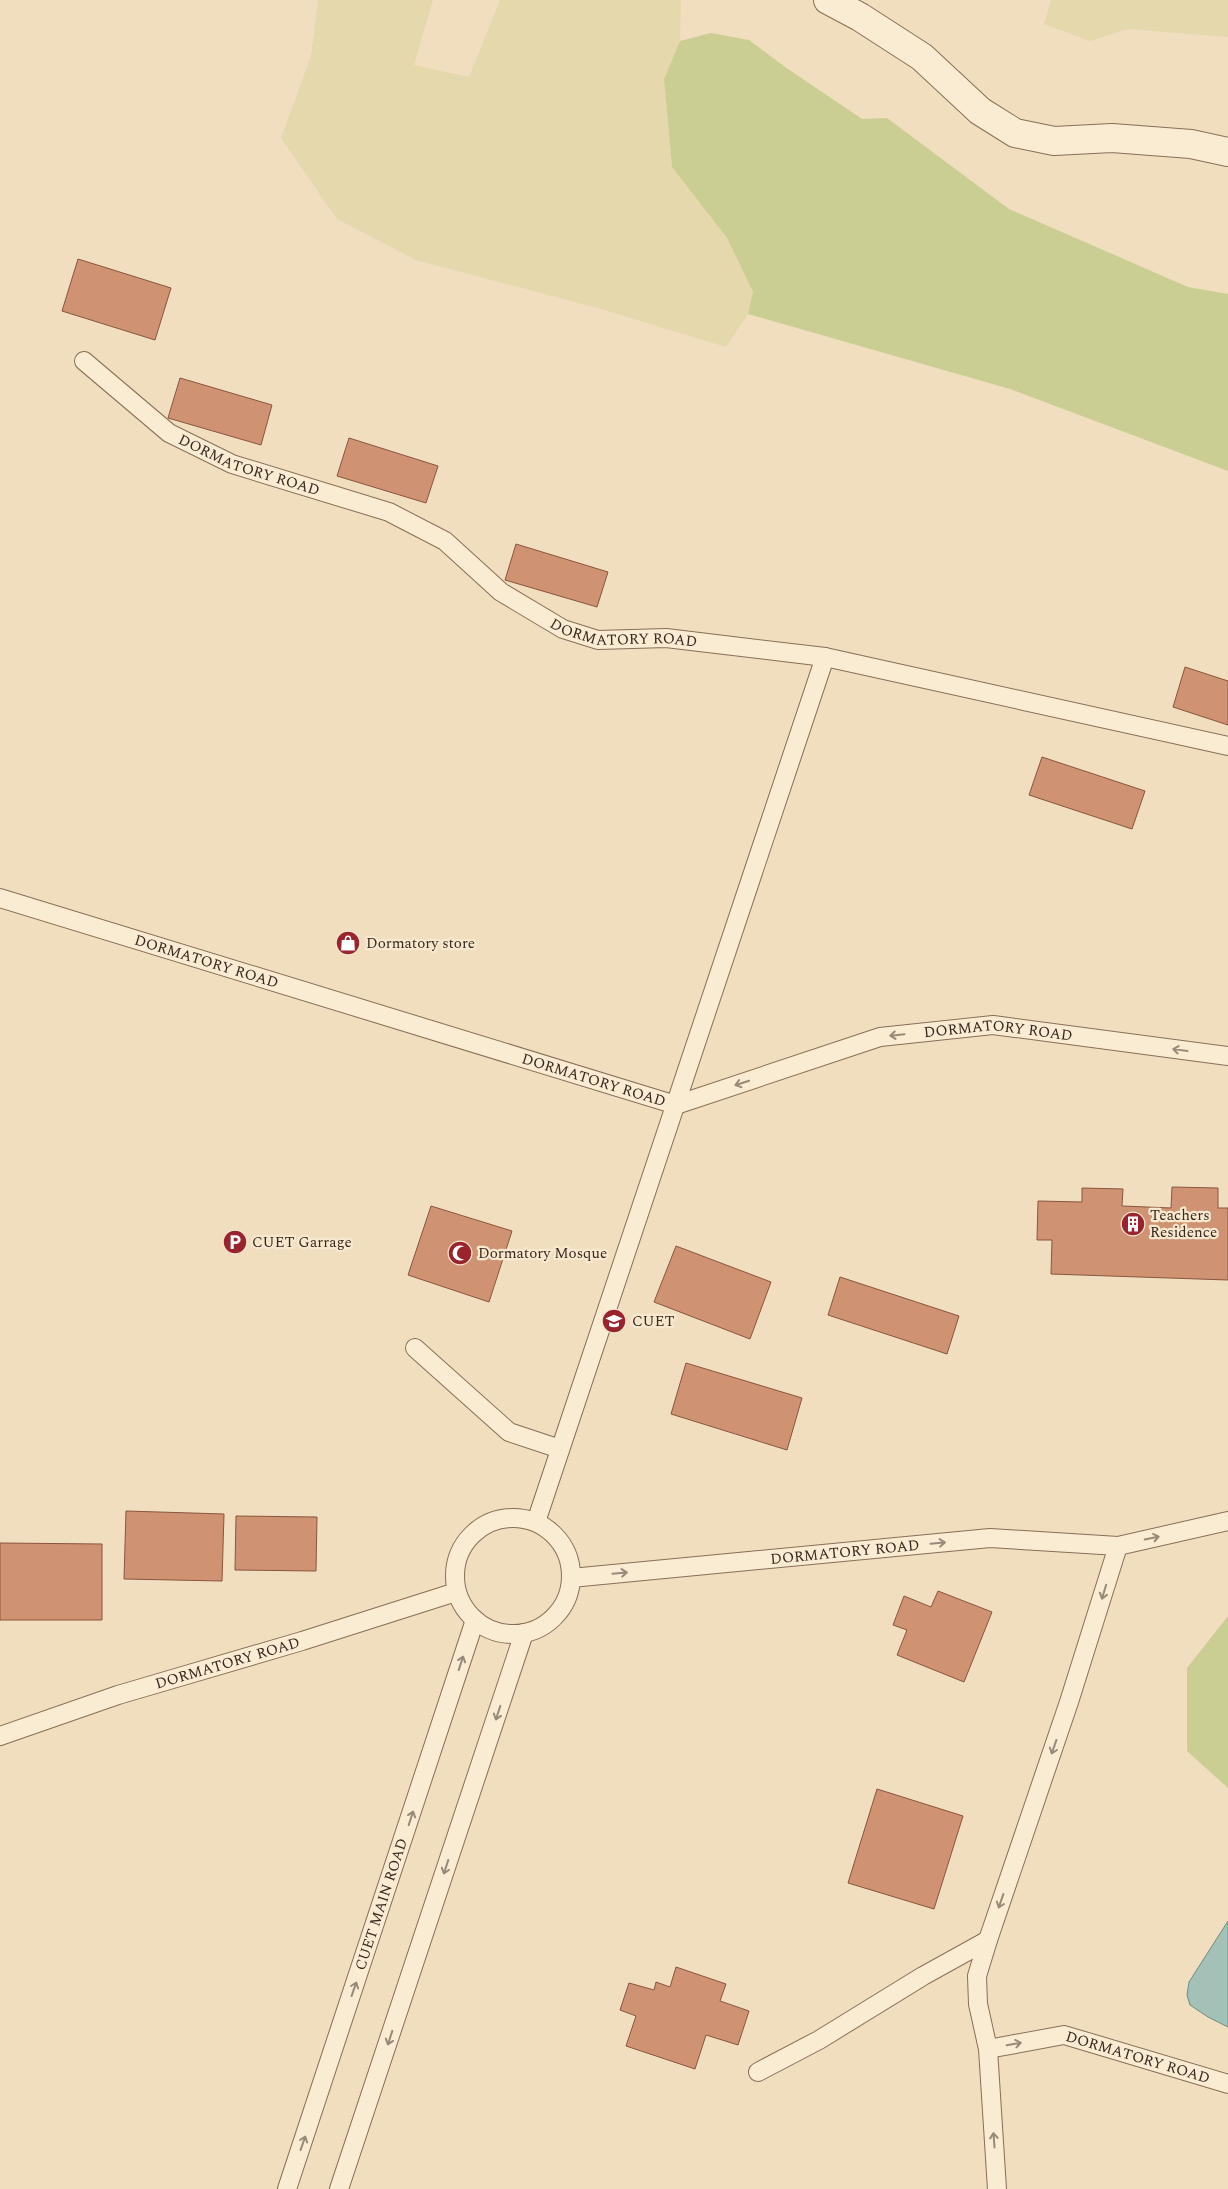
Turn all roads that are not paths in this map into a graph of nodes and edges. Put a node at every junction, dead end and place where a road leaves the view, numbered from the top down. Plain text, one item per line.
1 (828, 0) edge
2 (1228, 152) edge
3 (84, 361) dead end
4 (825, 657) junction
5 (1228, 746) edge
6 (0, 898) edge
7 (1228, 1056) edge
8 (676, 1105) junction
9 (415, 1348) dead end
10 (560, 1449) junction
11 (536, 1522) junction
12 (1228, 1522) edge
13 (1118, 1546) junction
14 (571, 1578) junction
15 (456, 1592) junction
16 (475, 1620) junction
17 (524, 1633) junction
18 (0, 1736) edge
19 (988, 1940) junction
20 (988, 2049) junction
21 (758, 2072) dead end
22 (1228, 2084) edge
23 (287, 2189) edge
24 (339, 2189) edge
25 (997, 2189) edge

1 - 2 street
3 - 4 lane, DORMATORY ROAD
4 - 5 lane, DORMATORY ROAD
4 - 8 lane
6 - 8 lane, DORMATORY ROAD
7 -> 8 lane, DORMATORY ROAD
8 - 10 lane
9 - 10 lane
10 - 11 lane
11 - 14 lane
11 - 15 lane
13 -> 12 lane, DORMATORY ROAD
14 -> 13 lane, DORMATORY ROAD
13 -> 19 lane
14 - 17 lane
15 - 16 lane
15 - 18 lane, DORMATORY ROAD
16 - 17 lane
23 -> 16 lane, CUET MAIN ROAD
17 -> 24 lane
19 - 20 lane
19 - 21 lane
20 -> 22 lane, DORMATORY ROAD
25 -> 20 lane

